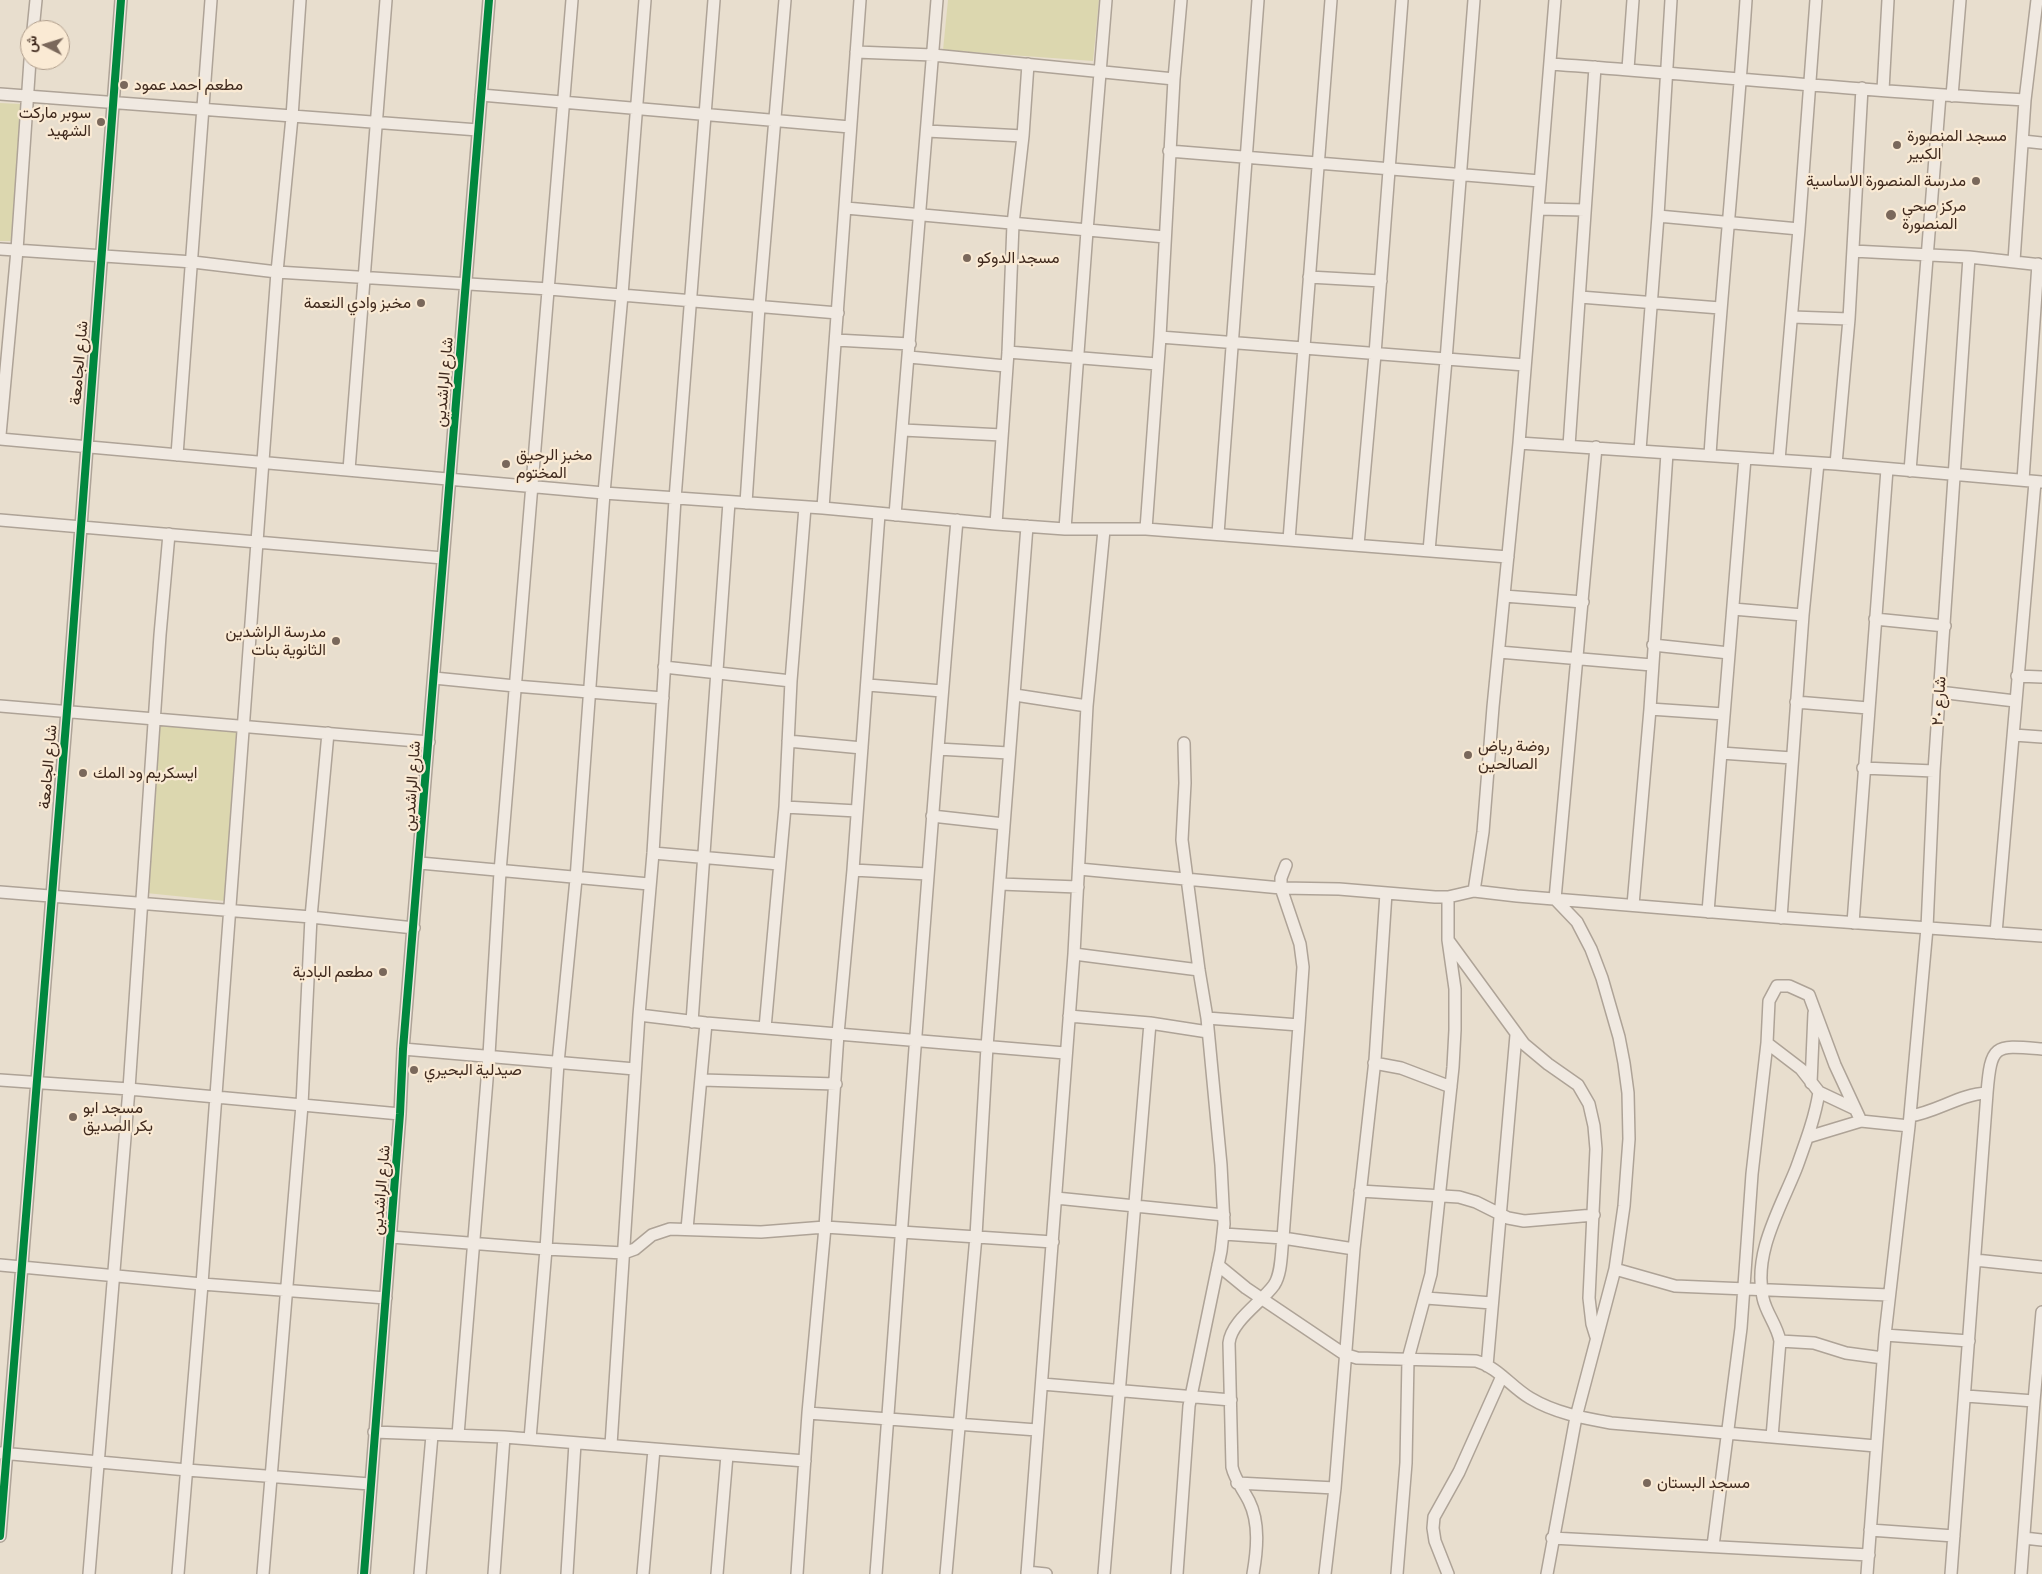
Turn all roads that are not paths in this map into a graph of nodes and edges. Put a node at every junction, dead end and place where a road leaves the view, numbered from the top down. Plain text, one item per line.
1 (36, 0) edge
2 (121, 0) edge
3 (211, 0) edge
4 (300, 0) edge
5 (386, 0) edge
6 (489, 0) edge
7 (572, 0) edge
8 (645, 0) edge
9 (714, 0) edge
10 (785, 0) edge
11 (860, 0) edge
12 (937, 0) edge
13 (1106, 0) edge
14 (1181, 0) edge
15 (1258, 0) edge
16 (1331, 0) edge
17 (1402, 0) edge
18 (1474, 0) edge
19 (1555, 0) edge
20 (1633, 0) edge
21 (1671, 0) edge
22 (1746, 0) edge
23 (1816, 0) edge
24 (1888, 0) edge
25 (1960, 0) edge
26 (2037, 0) edge
27 (34, 20) edge
28 (856, 52) junction
29 (933, 55) junction
30 (1028, 64) junction
31 (1550, 64) junction
32 (1595, 67) junction
33 (1628, 69) junction
34 (29, 70) edge
35 (1099, 72) junction
36 (1666, 72) junction
37 (1174, 79) junction
38 (1741, 79) junction
39 (1810, 85) junction
40 (1862, 88) junction
41 (1883, 90) junction
42 (0, 94) edge
43 (481, 95) junction
44 (1940, 95) junction
45 (1952, 96) junction
46 (27, 97) junction
47 (2025, 100) junction
48 (113, 103) junction
49 (565, 103) junction
50 (637, 108) junction
51 (204, 110) junction
52 (705, 115) junction
53 (292, 117) junction
54 (774, 120) junction
55 (376, 123) junction
56 (850, 127) junction
57 (478, 130) junction
58 (927, 131) junction
59 (1023, 136) junction
60 (2023, 141) junction
61 (2042, 142) edge
62 (1169, 151) junction
63 (1247, 158) junction
64 (1319, 163) junction
65 (1389, 169) junction
66 (1461, 175) junction
67 (1540, 181) junction
68 (846, 208) junction
69 (1538, 209) junction
70 (1585, 210) junction
71 (919, 216) junction
72 (1658, 216) junction
73 (1727, 222) junction
74 (1013, 224) junction
75 (1799, 229) junction
76 (1087, 231) junction
77 (1166, 237) junction
78 (0, 249) edge
79 (17, 250) junction
80 (1853, 251) junction
81 (1926, 255) junction
82 (102, 256) junction
83 (1969, 257) junction
84 (2014, 261) junction
85 (193, 262) junction
86 (2040, 264) edge
87 (277, 272) junction
88 (1309, 277) junction
89 (365, 278) junction
90 (1381, 281) junction
91 (467, 283) junction
92 (549, 289) junction
93 (622, 296) junction
94 (1580, 297) junction
95 (690, 300) junction
96 (1651, 303) junction
97 (759, 307) junction
98 (1720, 308) junction
99 (838, 313) junction
100 (1792, 317) junction
101 (1848, 319) junction
102 (1160, 337) junction
103 (836, 340) junction
104 (1232, 342) junction
105 (910, 344) junction
106 (1302, 348) junction
107 (1008, 352) junction
108 (1375, 354) junction
109 (909, 357) junction
110 (1079, 358) junction
111 (1446, 360) junction
112 (1157, 364) junction
113 (1525, 365) junction
114 (1006, 366) junction
115 (903, 430) junction
116 (0, 435) edge
117 (1002, 435) junction
118 (0, 439) edge
119 (1519, 443) junction
120 (1569, 446) junction
121 (86, 447) junction
122 (1596, 447) junction
123 (1640, 450) junction
124 (1666, 453) junction
125 (177, 454) junction
126 (1710, 455) junction
127 (1745, 458) junction
128 (1779, 460) junction
129 (264, 463) junction
130 (1818, 463) junction
131 (1836, 464) junction
132 (1887, 469) junction
133 (349, 470) junction
134 (1910, 471) junction
135 (1954, 474) junction
136 (450, 478) junction
137 (2033, 481) edge
138 (531, 486) junction
139 (604, 493) junction
140 (675, 499) junction
141 (729, 502) junction
142 (746, 503) junction
143 (805, 507) junction
144 (823, 508) junction
145 (879, 514) junction
146 (895, 515) junction
147 (0, 520) edge
148 (957, 520) junction
149 (996, 524) junction
150 (1027, 526) junction
151 (80, 527) junction
152 (1146, 528) junction
153 (1066, 529) junction
154 (1104, 530) junction
155 (169, 534) junction
156 (1218, 534) junction
157 (1289, 540) junction
158 (257, 542) junction
159 (1358, 546) junction
160 (1429, 551) junction
161 (1508, 557) junction
162 (443, 558) junction
163 (1504, 596) junction
164 (1583, 602) junction
165 (1733, 609) junction
166 (1804, 615) junction
167 (1875, 619) junction
168 (1945, 626) junction
169 (1653, 645) junction
170 (1499, 652) junction
171 (1730, 653) junction
172 (1578, 659) junction
173 (1652, 665) junction
174 (664, 666) junction
175 (716, 672) junction
176 (2017, 676) junction
177 (2042, 677) edge
178 (434, 678) junction
179 (791, 681) junction
180 (868, 685) junction
181 (515, 686) junction
182 (942, 691) junction
183 (589, 692) junction
184 (1939, 692) junction
185 (1014, 695) junction
186 (663, 698) junction
187 (2015, 701) junction
188 (1796, 702) junction
189 (0, 706) edge
190 (1087, 706) junction
191 (1650, 708) junction
192 (1868, 708) junction
193 (67, 711) junction
194 (1724, 714) junction
195 (154, 718) junction
196 (243, 725) junction
197 (328, 733) junction
198 (2014, 735) junction
199 (2042, 737) edge
200 (788, 741) junction
201 (429, 742) junction
202 (1184, 743) dead end
203 (862, 748) junction
204 (938, 748) junction
205 (1009, 753) junction
206 (1721, 753) junction
207 (1792, 758) junction
208 (1864, 768) junction
209 (1934, 772) junction
210 (784, 807) junction
211 (857, 811) junction
212 (932, 816) junction
213 (1004, 824) junction
214 (653, 853) junction
215 (704, 858) junction
216 (420, 863) junction
217 (779, 864) junction
218 (1286, 865) dead end
219 (1079, 869) junction
220 (853, 870) junction
221 (500, 872) junction
222 (928, 874) junction
223 (576, 879) junction
224 (1187, 879) junction
225 (649, 884) junction
226 (1000, 884) junction
227 (1078, 887) junction
228 (1281, 888) junction
229 (1474, 891) junction
230 (0, 892) edge
231 (1386, 893) junction
232 (52, 896) junction
233 (1448, 897) junction
234 (1555, 900) junction
235 (141, 903) junction
236 (1633, 905) junction
237 (229, 910) junction
238 (1708, 912) junction
239 (311, 917) junction
240 (1781, 918) junction
241 (1853, 923) junction
242 (414, 928) junction
243 (1927, 928) junction
244 (1996, 933) junction
245 (2042, 936) edge
246 (1448, 940) junction
247 (1074, 954) junction
248 (1199, 970) junction
249 (1814, 1009) junction
250 (639, 1015) junction
251 (1068, 1016) junction
252 (1207, 1018) junction
253 (692, 1022) junction
254 (706, 1023) junction
255 (1150, 1023) junction
256 (1299, 1025) junction
257 (765, 1028) junction
258 (1208, 1032) junction
259 (838, 1034) junction
260 (1516, 1035) junction
261 (915, 1040) junction
262 (1766, 1042) junction
263 (987, 1047) junction
264 (403, 1049) junction
265 (2042, 1049) edge
266 (1065, 1053) junction
267 (489, 1055) junction
268 (558, 1063) junction
269 (1374, 1063) junction
270 (635, 1069) junction
271 (0, 1080) edge
272 (702, 1080) junction
273 (36, 1083) junction
274 (836, 1084) junction
275 (1451, 1087) junction
276 (1815, 1087) junction
277 (129, 1089) junction
278 (1987, 1093) junction
279 (215, 1098) junction
280 (302, 1105) junction
281 (1855, 1109) junction
282 (400, 1114) junction
283 (1861, 1121) junction
284 (1910, 1121) junction
285 (1808, 1137) junction
286 (1360, 1191) junction
287 (1439, 1196) junction
288 (1056, 1198) junction
289 (1136, 1207) junction
290 (1224, 1215) junction
291 (1500, 1215) junction
292 (1594, 1215) junction
293 (825, 1227) junction
294 (687, 1229) junction
295 (903, 1231) junction
296 (1224, 1234) junction
297 (976, 1236) junction
298 (391, 1237) junction
299 (1283, 1238) junction
300 (1053, 1242) junction
301 (474, 1243) junction
302 (546, 1249) junction
303 (1354, 1249) junction
304 (624, 1253) junction
305 (1974, 1260) junction
306 (0, 1265) edge
307 (1218, 1265) junction
308 (23, 1267) junction
309 (2042, 1267) edge
310 (1615, 1269) junction
311 (114, 1275) junction
312 (202, 1284) junction
313 (287, 1290) junction
314 (1744, 1290) junction
315 (1762, 1290) junction
316 (1889, 1296) junction
317 (386, 1298) junction
318 (1261, 1298) junction
319 (1426, 1298) junction
320 (1492, 1303) junction
321 (2042, 1312) edge
322 (1885, 1335) junction
323 (1596, 1337) junction
324 (1780, 1341) junction
325 (1968, 1341) junction
326 (2040, 1347) edge
327 (1344, 1354) junction
328 (1883, 1358) junction
329 (1408, 1359) junction
330 (1487, 1366) junction
331 (1502, 1376) junction
332 (1042, 1384) junction
333 (1121, 1391) junction
334 (1966, 1396) junction
335 (1191, 1398) junction
336 (1230, 1400) junction
337 (2034, 1401) junction
338 (808, 1413) junction
339 (1576, 1417) junction
340 (888, 1419) junction
341 (959, 1423) junction
342 (1037, 1430) junction
343 (374, 1432) junction
344 (1727, 1433) junction
345 (432, 1435) junction
346 (458, 1435) junction
347 (504, 1437) junction
348 (1772, 1437) junction
349 (530, 1439) junction
350 (575, 1443) junction
351 (610, 1445) junction
352 (1876, 1446) junction
353 (654, 1449) junction
354 (4, 1453) edge
355 (727, 1455) junction
356 (805, 1461) junction
357 (99, 1463) junction
358 (187, 1470) junction
359 (271, 1476) junction
360 (1237, 1483) junction
361 (370, 1484) junction
362 (1335, 1488) junction
363 (1870, 1530) junction
364 (0, 1536) edge
365 (1954, 1536) junction
366 (1552, 1538) junction
367 (2024, 1538) junction
368 (2042, 1540) edge
369 (1713, 1546) junction
370 (1869, 1555) junction
371 (1027, 1573) edge
372 (89, 1574) edge
373 (178, 1574) edge
374 (263, 1574) edge
375 (364, 1574) edge
376 (420, 1574) edge
377 (494, 1574) edge
378 (567, 1574) edge
379 (643, 1574) edge
380 (717, 1574) edge
381 (797, 1574) edge
382 (876, 1574) edge
383 (946, 1574) edge
384 (1046, 1574) edge
385 (1104, 1574) edge
386 (1177, 1574) edge
387 (1253, 1574) edge
388 (1326, 1574) edge
389 (1396, 1574) edge
390 (1448, 1574) edge
391 (1547, 1574) edge
392 (1867, 1574) edge
393 (1951, 1574) edge
394 (2021, 1574) edge

1 - 27 street
2 - 48 street, شارع الجامعة
3 - 51 street
4 - 53 street
5 - 55 street
6 - 43 street, شارع الراشدين
7 - 49 street
8 - 50 street
9 - 52 street
10 - 54 street
11 - 28 street
12 - 29 street
13 - 35 street
14 - 37 street
15 - 63 street
16 - 64 street
17 - 65 street
18 - 66 street
19 - 31 street
20 - 33 street
21 - 36 street
22 - 38 street
23 - 39 street
24 - 41 street
25 - 45 street
26 - 47 street
28 - 29 street
28 - 56 street
29 - 30 street
29 - 58 street
30 - 35 street
30 - 59 street
31 - 32 street
31 - 67 street
32 - 33 street
32 - 70 street
33 - 36 street
34 - 46 street
35 - 37 street
35 - 76 street
36 - 38 street
36 - 72 street
37 - 62 street
38 - 39 street
38 - 73 street
39 - 40 street
39 - 75 street
40 - 41 street
40 - 80 street
41 - 44 street
42 - 46 street
43 - 49 street
43 - 57 street, شارع الراشدين
44 - 45 street
44 - 81 street
45 - 47 street
46 - 48 street
46 - 79 street
47 - 60 street
48 - 51 street
48 - 82 street, شارع الجامعة
49 - 50 street
49 - 92 street
50 - 52 street
50 - 93 street
51 - 53 street
51 - 85 street
52 - 54 street
52 - 95 street
53 - 55 street
53 - 87 street
54 - 56 street
54 - 97 street
55 - 57 street
55 - 89 street
56 - 68 street
57 - 91 street, شارع الراشدين
58 - 59 street
58 - 71 street
59 - 74 street
60 - 61 street
60 - 84 street
62 - 63 street
62 - 77 street
63 - 64 street
63 - 104 street
64 - 65 street
64 - 88 street
65 - 66 street
65 - 90 street
66 - 67 street
66 - 111 street
67 - 69 street
68 - 71 street
68 - 99 street
69 - 70 street
69 - 113 street
70 - 94 street
71 - 74 street
71 - 105 street
72 - 73 street
72 - 96 street
73 - 75 street
73 - 98 street
74 - 76 street
74 - 107 street
75 - 100 street
76 - 77 street
76 - 110 street
77 - 102 street
78 - 79 street
79 - 82 street
79 - 116 street
80 - 81 street
80 - 101 street
81 - 83 street
81 - 134 street
82 - 85 street
82 - 121 street, شارع الجامعة
83 - 84 street
83 - 135 street, شارع ٢٠
84 - 86 street
85 - 87 street
85 - 125 street
86 - 137 street
87 - 89 street
87 - 129 street
88 - 90 street
88 - 106 street
89 - 91 street
89 - 133 street
90 - 108 street
91 - 92 street
91 - 136 street, شارع الراشدين
92 - 93 street
92 - 138 street
93 - 95 street
93 - 139 street
94 - 96 street
94 - 120 street
95 - 97 street
95 - 140 street
96 - 98 street
96 - 123 street
97 - 99 street
97 - 142 street
98 - 126 street
99 - 103 street
100 - 101 street
100 - 128 street
101 - 131 street
102 - 104 street
102 - 112 street
103 - 105 street
103 - 144 street
104 - 106 street
104 - 156 street
105 - 109 street
106 - 108 street
106 - 157 street
107 - 110 street
107 - 114 street
108 - 111 street
108 - 159 street
109 - 114 street
109 - 115 street
110 - 112 street
110 - 153 street
111 - 113 street
111 - 160 street
112 - 152 street
113 - 119 street
114 - 117 street
115 - 117 street
115 - 146 street
117 - 149 street
118 - 121 street
119 - 120 street
119 - 161 street
120 - 122 street
121 - 125 street
121 - 151 street, شارع الجامعة
122 - 123 street
122 - 164 street
123 - 124 street
124 - 126 street
124 - 169 street
125 - 129 street
126 - 127 street
127 - 128 street
127 - 165 street
128 - 130 street
129 - 133 street
129 - 158 street
130 - 131 street
130 - 166 street
131 - 132 street
132 - 134 street
132 - 167 street
133 - 136 street
134 - 135 street
135 - 137 street
135 - 168 street, شارع ٢٠
136 - 138 street
136 - 162 street, شارع الراشدين
137 - 176 street
138 - 139 street
138 - 181 street
139 - 140 street
139 - 183 street
140 - 141 street
140 - 174 street
141 - 142 street
141 - 175 street
142 - 143 street
143 - 144 street
143 - 179 street
144 - 145 street
145 - 146 street
145 - 180 street
146 - 148 street
147 - 151 street
148 - 149 street
148 - 182 street
149 - 150 street
150 - 153 street
150 - 185 street
151 - 155 street
151 - 193 street, شارع الجامعة
152 - 154 street
152 - 156 street
153 - 154 street
154 - 190 street
155 - 158 street
155 - 195 street
156 - 157 street
157 - 159 street
158 - 162 street
158 - 196 street
159 - 160 street
160 - 161 street
161 - 163 street
162 - 178 street, شارع الراشدين
163 - 164 street
163 - 170 street
164 - 172 street
165 - 166 street
165 - 171 street
166 - 188 street
167 - 168 street
167 - 192 street
168 - 184 street, شارع ٢٠
169 - 171 street
169 - 173 street
170 - 172 street
170 - 229 street
171 - 194 street
172 - 173 street
172 - 234 street
173 - 191 street
174 - 175 street
174 - 186 street
175 - 179 street
175 - 215 street
176 - 177 street
176 - 187 street
178 - 181 street
178 - 201 street, شارع الراشدين
179 - 200 street
180 - 182 street
180 - 203 street
181 - 183 street
181 - 221 street
182 - 204 street
183 - 186 street
183 - 223 street
184 - 187 street
184 - 209 street, شارع ٢٠
185 - 190 street
185 - 205 street
186 - 214 street
187 - 198 street
188 - 192 street
188 - 207 street
189 - 193 street
190 - 219 street
191 - 194 street
191 - 236 street
192 - 208 street
193 - 195 street
193 - 232 street, شارع الجامعة
194 - 206 street
195 - 196 street
195 - 235 street
196 - 197 street
196 - 237 street
197 - 201 street
197 - 239 street
198 - 199 street
198 - 244 street
200 - 203 street
200 - 210 street
201 - 216 street, شارع الراشدين
202 - 224 street
203 - 211 street
204 - 205 street
204 - 212 street
205 - 213 street
206 - 207 street
206 - 238 street
207 - 240 street
208 - 209 street
208 - 241 street
209 - 243 street, شارع ٢٠
210 - 211 street
210 - 217 street
211 - 220 street
212 - 213 street
212 - 222 street
213 - 226 street
214 - 215 street
214 - 225 street
215 - 217 street
215 - 253 street
216 - 221 street
216 - 242 street, شارع الراشدين
217 - 257 street
218 - 228 street
219 - 224 street
219 - 227 street
220 - 222 street
220 - 259 street
221 - 223 street
221 - 267 street
222 - 261 street
223 - 225 street
223 - 268 street
224 - 228 street
224 - 248 street
225 - 250 street
226 - 227 street
226 - 263 street
227 - 247 street
228 - 231 street
228 - 256 street
229 - 233 street
229 - 234 street
230 - 232 street
231 - 233 street
231 - 269 street
232 - 235 street
232 - 273 street, شارع الجامعة
233 - 246 street
234 - 236 street
234 - 310 street
235 - 237 street
235 - 277 street
236 - 238 street
237 - 239 street
237 - 279 street
238 - 240 street
239 - 242 street
239 - 280 street
240 - 241 street
241 - 243 street
242 - 264 street, شارع الراشدين
243 - 244 street
243 - 284 street, شارع ٢٠
244 - 245 street
246 - 260 street
246 - 275 street
247 - 248 street
247 - 251 street
248 - 252 street
249 - 262 street
249 - 276 street
249 - 281 street
250 - 253 street
250 - 270 street
251 - 255 street
251 - 266 street
252 - 256 street
252 - 258 street
253 - 254 street
254 - 257 street
254 - 272 street
255 - 258 street
255 - 289 street
256 - 299 street
257 - 259 street
258 - 290 street
259 - 261 street
259 - 274 street
260 - 291 street
260 - 292 street
261 - 263 street
261 - 295 street
262 - 276 street
262 - 314 street
263 - 266 street
263 - 297 street
264 - 267 street
264 - 282 street, شارع الراشدين
265 - 278 street
266 - 288 street
267 - 268 street
267 - 301 street
268 - 270 street
268 - 302 street
269 - 275 street
269 - 286 street
270 - 304 street
271 - 273 street
272 - 274 street
272 - 294 street
273 - 277 street
273 - 308 street, شارع الجامعة
274 - 293 street
275 - 287 street
276 - 281 street
276 - 285 street
277 - 279 street
277 - 311 street
278 - 284 street
278 - 305 street
279 - 280 street
279 - 312 street
280 - 282 street
280 - 313 street
281 - 283 street
282 - 298 street, شارع الراشدين
283 - 284 street
283 - 285 street
284 - 316 street, شارع ٢٠
285 - 315 street
286 - 287 street
286 - 303 street
287 - 291 street
287 - 319 street
288 - 289 street
288 - 300 street
289 - 290 street
289 - 333 street
290 - 296 street
291 - 292 street
291 - 320 street
292 - 323 street
293 - 294 street
293 - 295 street
293 - 338 street
294 - 304 street
295 - 297 street
295 - 340 street
296 - 299 street
296 - 307 street
297 - 300 street
297 - 341 street
298 - 301 street
298 - 317 street, شارع الراشدين
299 - 303 street
299 - 318 street
300 - 332 street
301 - 302 street
301 - 346 street
302 - 304 street
302 - 349 street
303 - 327 street
304 - 351 street
305 - 309 street
305 - 325 street
306 - 308 street
307 - 318 street
307 - 335 street
308 - 311 street
308 - 354 street, شارع الجامعة
310 - 314 street
310 - 323 street
311 - 312 street
311 - 357 street
312 - 313 street
312 - 358 street
313 - 317 street
313 - 359 street
314 - 315 street
314 - 344 street
315 - 316 street
315 - 324 street
316 - 322 street, شارع ٢٠
317 - 343 street, شارع الراشدين
318 - 327 street
318 - 336 street
319 - 320 street
319 - 329 street
320 - 330 street
321 - 326 street
322 - 325 street
322 - 328 street, شارع ٢٠
323 - 339 street
324 - 328 street
324 - 348 street
325 - 334 street
326 - 337 street
327 - 329 street
327 - 362 street
328 - 352 street, شارع ٢٠
329 - 330 street
329 - 389 street
330 - 331 street
331 - 339 street
331 - 390 street
332 - 333 street
332 - 342 street
333 - 335 street
333 - 385 street
334 - 337 street
334 - 365 street
335 - 336 street
335 - 386 street
336 - 360 street
337 - 367 street
338 - 340 street
338 - 356 street
339 - 344 street
339 - 366 street
340 - 341 street
340 - 382 street
341 - 342 street
341 - 383 street
342 - 371 street
343 - 345 street
343 - 361 street, شارع الراشدين
344 - 348 street
344 - 369 street
345 - 346 street
345 - 376 street
346 - 347 street
347 - 349 street
347 - 377 street
348 - 352 street
349 - 350 street
350 - 351 street
350 - 378 street
351 - 353 street
352 - 363 street, شارع ٢٠
353 - 355 street
353 - 379 street
354 - 357 street
354 - 364 street, شارع الجامعة
355 - 356 street
355 - 380 street
356 - 381 street
357 - 358 street
357 - 372 street
358 - 359 street
358 - 373 street
359 - 361 street
359 - 374 street
360 - 362 street
360 - 387 street
361 - 375 street, شارع الراشدين
362 - 388 street
363 - 365 street
363 - 370 street, شارع ٢٠
365 - 393 street
366 - 369 street
366 - 391 street
367 - 368 street
367 - 394 street
369 - 370 street
370 - 392 street, شارع ٢٠
371 - 384 street

